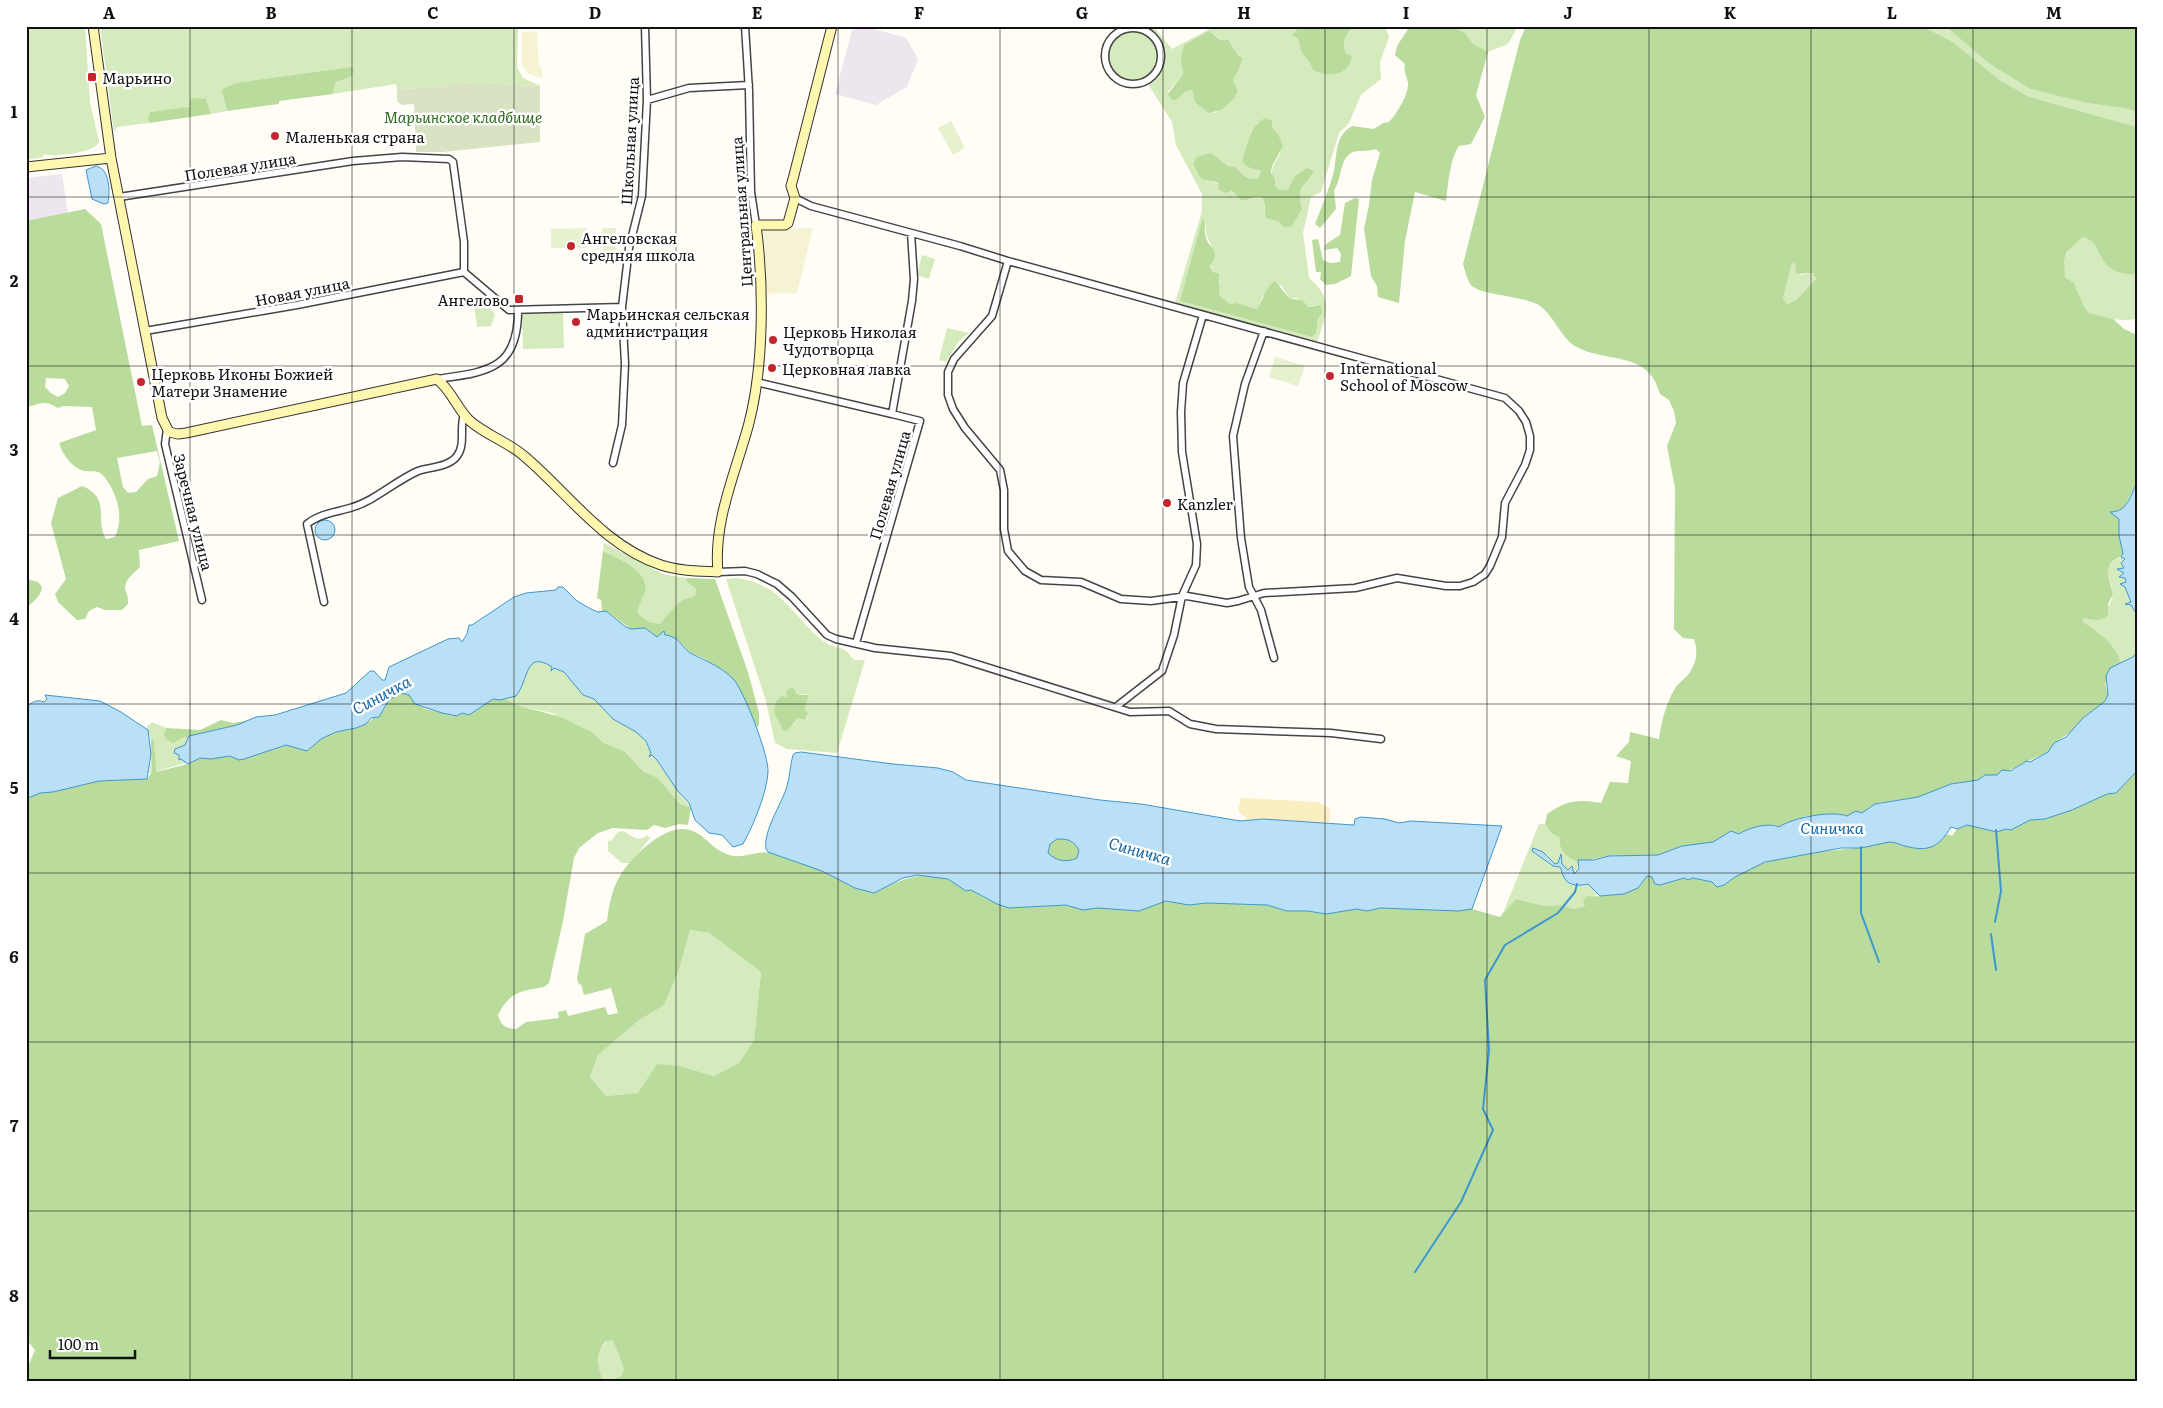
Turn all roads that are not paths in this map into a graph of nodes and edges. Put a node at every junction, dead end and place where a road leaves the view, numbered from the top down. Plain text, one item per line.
1 (93, 26) edge
2 (645, 26) edge
3 (745, 26) edge
4 (832, 26) edge
5 (1113, 26) edge
6 (1126, 28) edge
7 (1117, 33) junction
8 (749, 85) junction
9 (647, 100) junction
10 (110, 158) junction
11 (26, 167) edge
12 (118, 197) junction
13 (795, 198) junction
14 (756, 226) junction
15 (911, 233) junction
16 (1008, 261) junction
17 (464, 272) junction
18 (622, 307) junction
19 (518, 311) junction
20 (1203, 315) junction
21 (1264, 330) junction
22 (145, 332) junction
23 (437, 380) junction
24 (756, 382) junction
25 (892, 414) junction
26 (464, 415) junction
27 (166, 429) junction
28 (614, 463) dead end
29 (718, 572) junction
30 (1182, 596) junction
31 (1254, 596) junction
32 (202, 600) dead end
33 (324, 602) dead end
34 (856, 643) junction
35 (1274, 658) dead end
36 (1117, 706) junction
37 (1381, 738) dead end

1 - 10 street
2 - 9 street, Школьная улица
3 - 8 street, Центральная улица
4 - 13 street
5 - 7 street
6 - 7 street
6 - 7 street
8 - 9 street
8 - 14 street, Центральная улица
9 - 18 street, Школьная улица
10 - 11 street
10 - 12 street
12 - 17 street, Полевая улица
12 - 22 street
13 - 14 street
13 - 15 street
14 - 24 street, Центральная улица
15 - 16 street
15 - 25 street, Полевая улица
16 - 20 street
16 - 30 street
17 - 19 street
17 - 22 street, Новая улица
18 - 19 street
18 - 28 street, Школьная улица
19 - 23 street
20 - 21 street
20 - 30 street
21 - 31 street
21 - 31 street
22 - 27 street
23 - 26 street
23 - 27 street
24 - 25 street
24 - 29 street, Центральная улица
25 - 34 street, Полевая улица
26 - 29 street
26 - 33 street
27 - 32 street, Заречная улица
29 - 34 street
30 - 31 street
30 - 36 street
31 - 35 street
34 - 36 street
36 - 37 street

